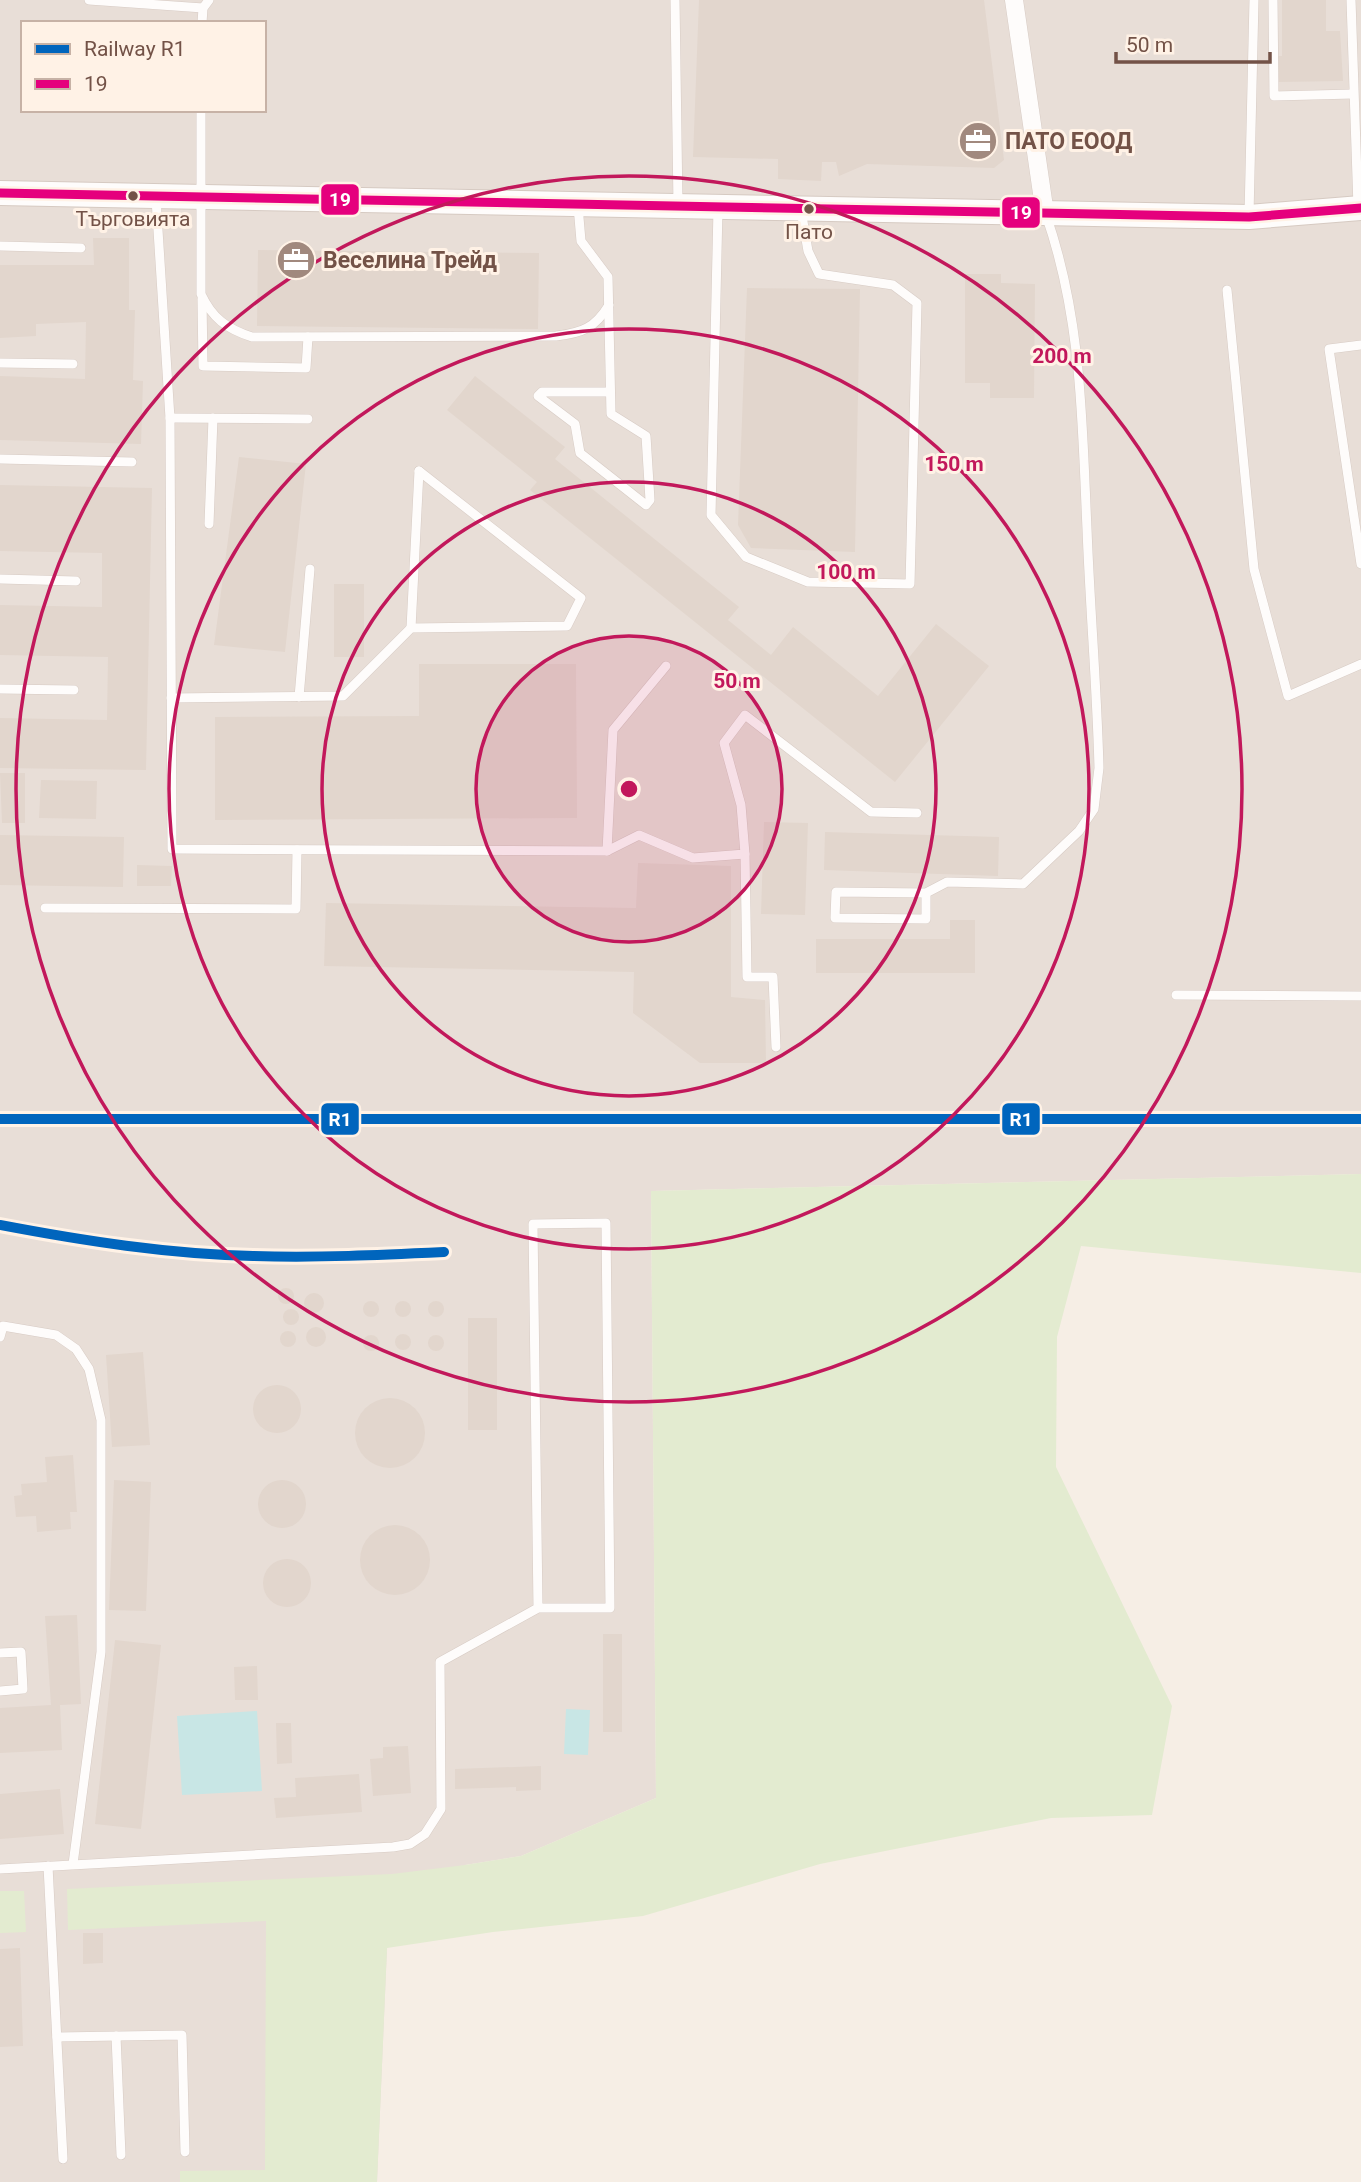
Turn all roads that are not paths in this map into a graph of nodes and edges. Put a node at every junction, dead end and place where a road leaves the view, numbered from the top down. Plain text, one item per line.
1 (89, 0) edge
2 (675, 0) edge
3 (1014, 0) edge
4 (1254, 0) edge
5 (1273, 0) edge
6 (1352, 0) edge
7 (206, 4) edge
8 (1353, 94) junction
9 (201, 112) edge
10 (0, 193) edge
11 (156, 197) junction
12 (200, 198) junction
13 (578, 205) junction
14 (678, 207) junction
15 (718, 207) junction
16 (801, 209) junction
17 (1359, 209) edge
18 (1045, 214) junction
19 (1249, 217) junction
20 (0, 246) edge
21 (81, 248) dead end
22 (1227, 290) dead end
23 (201, 294) junction
24 (609, 305) junction
25 (308, 337) junction
26 (1361, 345) edge
27 (0, 363) edge
28 (73, 364) dead end
29 (610, 393) junction
30 (170, 418) junction
31 (214, 418) junction
32 (308, 419) dead end
33 (0, 459) edge
34 (132, 462) dead end
35 (209, 524) dead end
36 (1361, 564) edge
37 (310, 569) dead end
38 (0, 579) edge
39 (76, 581) dead end
40 (411, 628) junction
41 (1361, 664) edge
42 (666, 666) dead end
43 (0, 690) edge
44 (74, 690) dead end
45 (299, 697) junction
46 (171, 698) junction
47 (917, 813) dead end
48 (297, 849) junction
49 (607, 851) junction
50 (745, 854) junction
51 (926, 893) junction
52 (45, 908) dead end
53 (1176, 995) dead end
54 (1361, 996) edge
55 (776, 1047) dead end
56 (0, 1337) edge
57 (538, 1608) junction
58 (0, 1653) edge
59 (0, 1691) edge
60 (73, 1864) junction
61 (48, 1866) junction
62 (0, 1868) edge
63 (116, 2036) junction
64 (57, 2037) junction
65 (185, 2152) dead end
66 (121, 2155) dead end
67 (63, 2159) dead end

1 - 7 lane
2 - 14 lane
3 - 18 street
4 - 19 lane
5 - 8 lane
6 - 8 lane
8 - 17 lane
9 - 12 lane
10 - 11 street
11 - 12 street
11 - 30 lane
12 - 13 street
12 - 23 lane
13 - 14 street
13 - 24 lane
14 - 15 street
15 - 16 street
15 - 16 lane
16 - 18 street
17 - 19 street
18 - 19 street
18 - 51 lane
20 - 21 lane
22 - 41 lane
23 - 25 lane
23 - 25 lane
24 - 25 lane
24 - 29 lane
26 - 36 lane
27 - 28 lane
29 - 29 lane
30 - 31 lane
30 - 46 lane
31 - 32 lane
31 - 35 lane
33 - 34 lane
37 - 45 lane
38 - 39 lane
40 - 40 lane
40 - 45 lane
42 - 49 lane
43 - 44 lane
45 - 46 lane
46 - 48 lane
47 - 50 lane
48 - 49 lane
48 - 52 lane
49 - 50 lane
50 - 55 lane
51 - 51 lane
53 - 54 lane
56 - 60 lane
57 - 57 lane
57 - 60 lane
58 - 59 lane
60 - 61 lane
61 - 62 lane
61 - 64 lane
63 - 64 lane
63 - 65 lane
63 - 66 lane
64 - 67 lane

